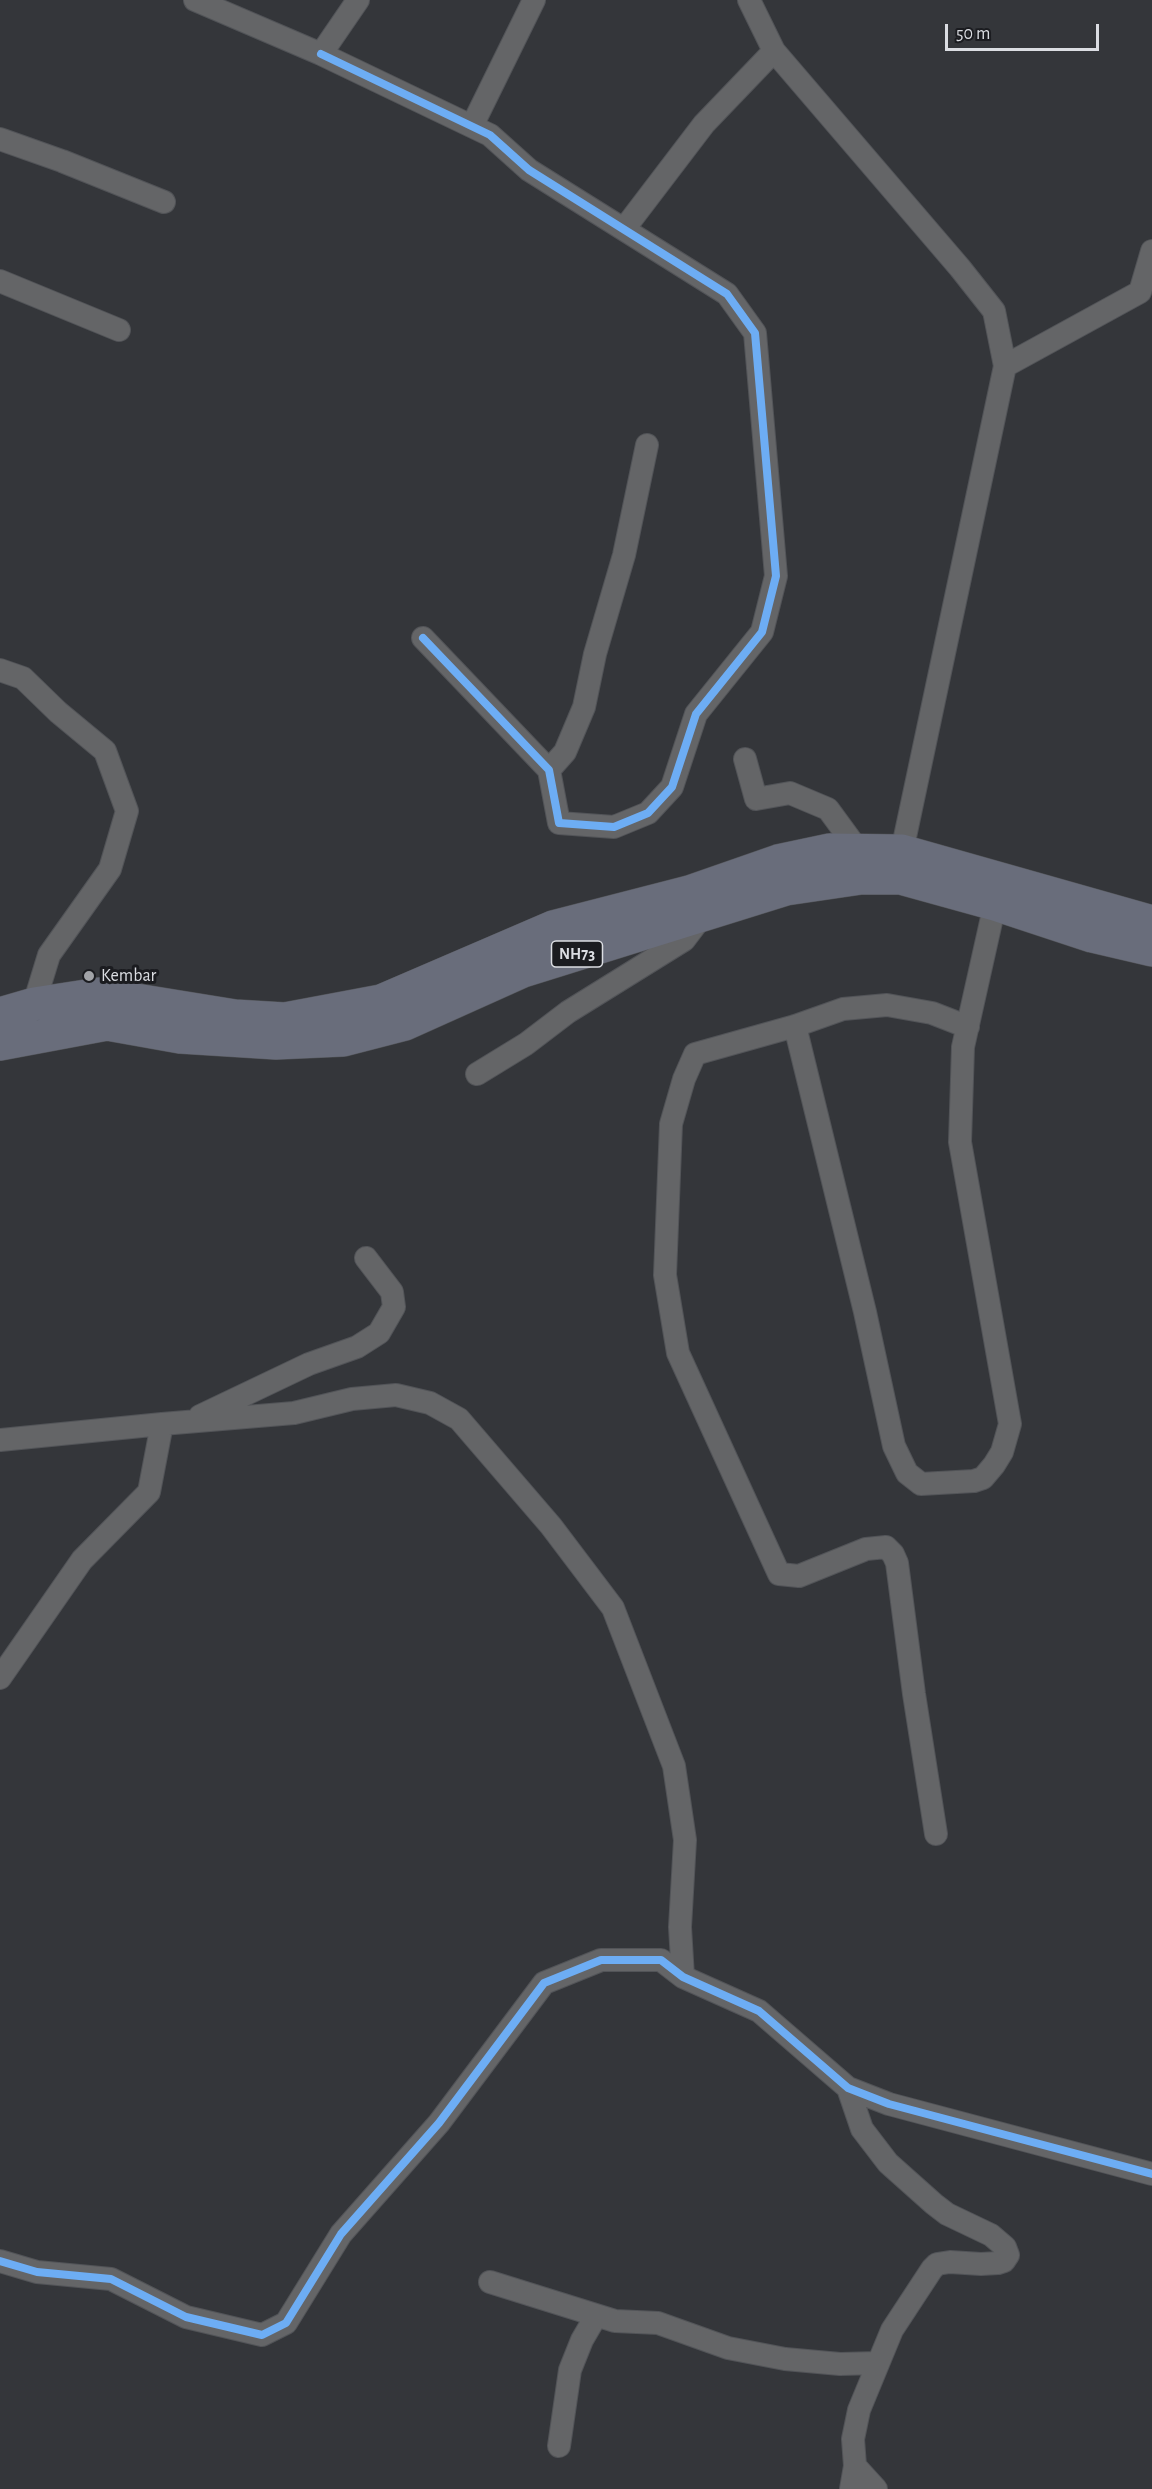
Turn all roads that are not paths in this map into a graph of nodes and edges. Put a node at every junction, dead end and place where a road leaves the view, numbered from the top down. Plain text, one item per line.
1 (195, 0) edge
2 (358, 0) edge
3 (534, 0) edge
4 (749, 0) edge
5 (774, 51) junction
6 (321, 54) junction
7 (472, 126) junction
8 (0, 139) edge
9 (164, 202) dead end
10 (624, 229) junction
11 (1152, 251) edge
12 (0, 281) edge
13 (119, 330) dead end
14 (1005, 366) junction
15 (647, 445) dead end
16 (423, 638) dead end
17 (0, 670) edge
18 (746, 759) dead end
19 (549, 770) junction
20 (858, 850) junction
21 (901, 865) junction
22 (995, 904) junction
23 (703, 915) junction
24 (1152, 922) edge
25 (1152, 950) edge
26 (34, 1004) junction
27 (0, 1014) edge
28 (795, 1026) junction
29 (968, 1027) junction
30 (0, 1044) edge
31 (477, 1074) dead end
32 (366, 1258) dead end
33 (188, 1422) junction
34 (162, 1424) junction
35 (0, 1440) edge
36 (0, 1678) edge
37 (936, 1834) dead end
38 (683, 1977) junction
39 (848, 2088) junction
40 (1152, 2174) edge
41 (0, 2261) edge
42 (490, 2282) dead end
43 (596, 2316) junction
44 (878, 2363) junction
45 (559, 2446) dead end
46 (855, 2466) junction
47 (851, 2489) edge
48 (876, 2489) edge

1 - 6 street
2 - 6 street
3 - 7 street
4 - 5 street
5 - 10 street
5 - 14 street
6 - 7 street
7 - 10 street
8 - 9 street
10 - 19 street
11 - 14 street
12 - 13 street
14 - 21 street
15 - 19 street
16 - 19 street
17 - 26 street
18 - 20 street
20 - 21 highway, NH73
20 - 26 highway, NH73
21 - 22 highway, NH73
21 - 23 highway, NH73
21 - 24 highway, NH73
22 - 25 highway, NH73
22 - 29 street
23 - 30 highway, NH73
23 - 31 street
26 - 27 highway, NH73
28 - 29 street
28 - 29 street
28 - 37 street
32 - 33 street
33 - 34 street
33 - 38 street
34 - 35 street
34 - 36 street
38 - 39 street
38 - 41 street
39 - 40 street
39 - 44 street
42 - 43 street
43 - 44 street
43 - 45 street
44 - 46 street
46 - 47 street
46 - 48 street

